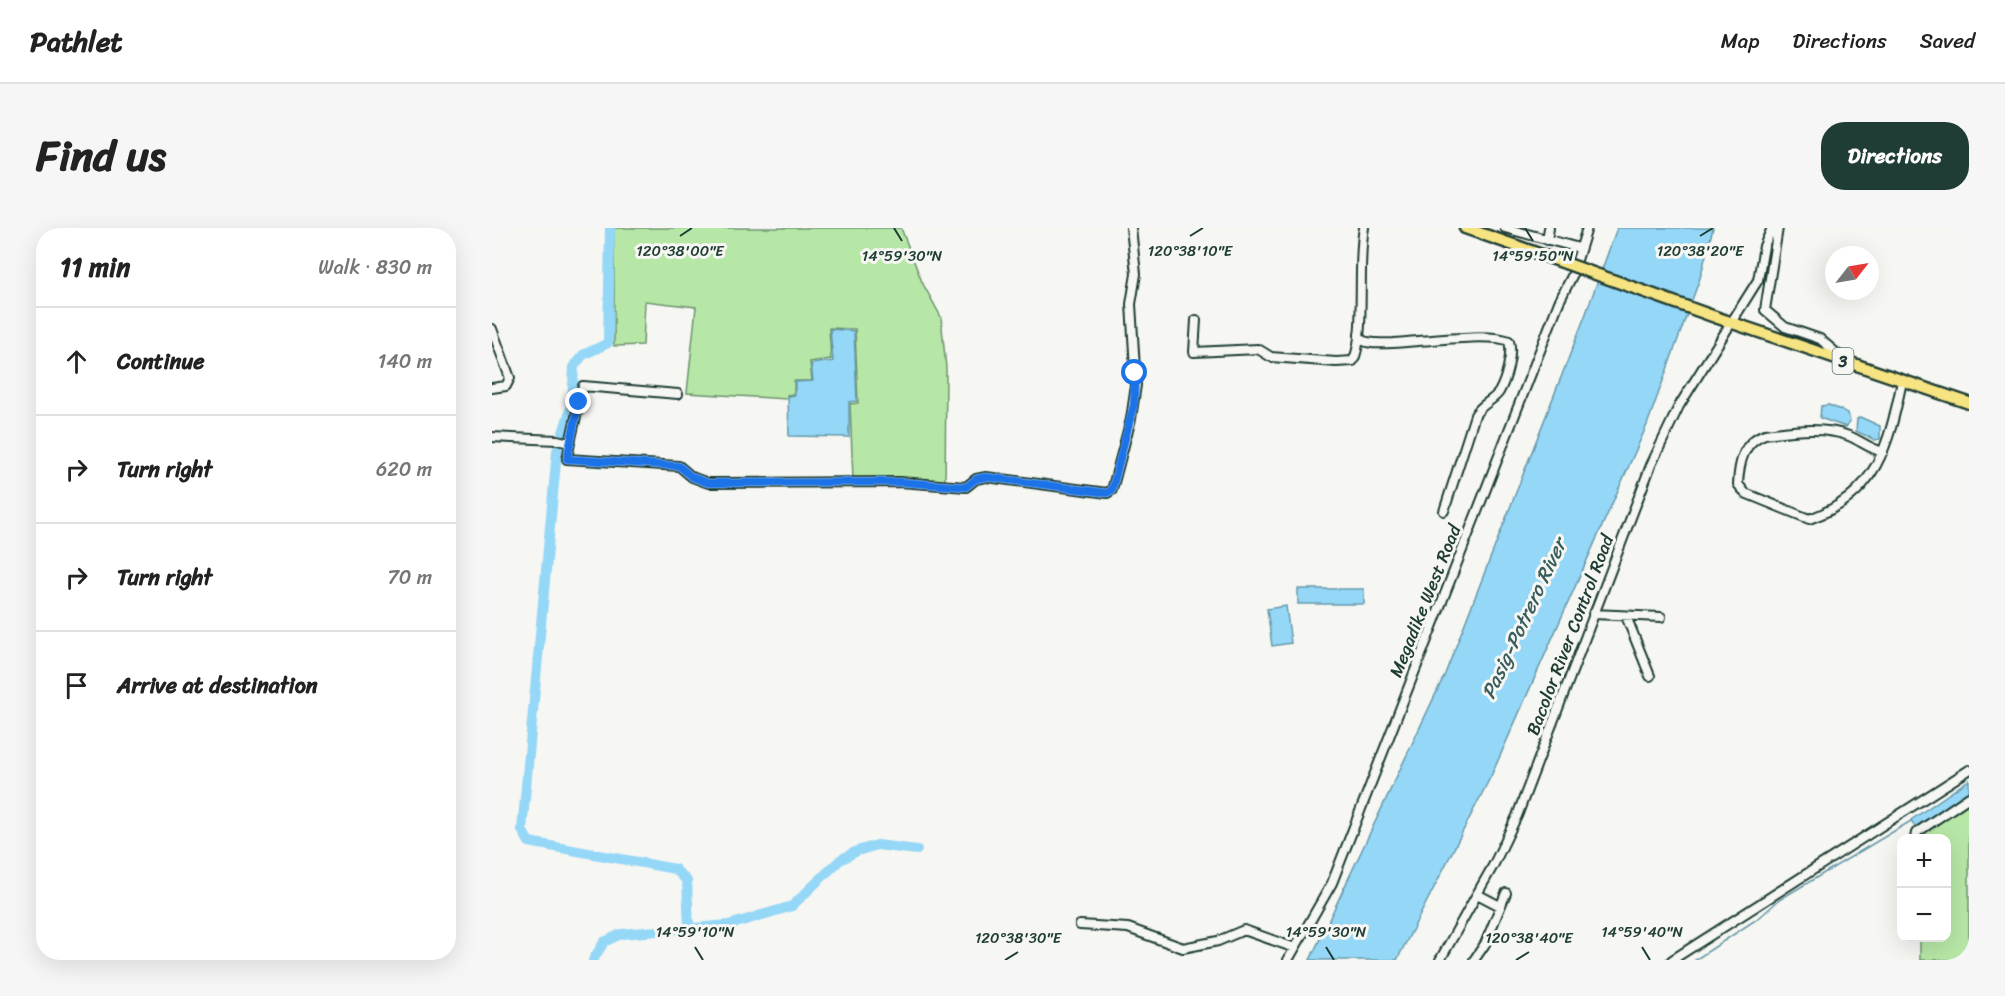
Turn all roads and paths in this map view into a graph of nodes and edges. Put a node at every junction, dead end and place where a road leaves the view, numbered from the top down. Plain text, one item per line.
1 (1131, 228) edge
2 (1364, 228) edge
3 (1465, 228) edge
4 (1505, 228) edge
5 (1549, 228) edge
6 (1587, 228) edge
7 (1772, 228) edge
8 (1778, 228) edge
9 (1547, 240) junction
10 (1579, 248) junction
11 (1196, 320) dead end
12 (1733, 323) junction
13 (492, 328) edge
14 (1359, 334) junction
15 (1848, 363) junction
16 (1902, 381) junction
17 (492, 388) edge
18 (678, 394) dead end
19 (1969, 403) edge
20 (492, 437) edge
21 (569, 443) junction
22 (1883, 452) junction
23 (1444, 511) dead end
24 (1593, 614) junction
25 (1626, 616) junction
26 (1661, 617) dead end
27 (1650, 676) dead end
28 (1969, 770) edge
29 (1969, 797) edge
30 (1916, 834) edge
31 (1506, 893) dead end
32 (1477, 894) junction
33 (1500, 906) junction
34 (1080, 926) dead end
35 (1294, 948) junction
36 (1288, 960) edge
37 (1440, 960) edge
38 (1474, 960) edge
39 (1672, 960) edge

1 - 21 street
2 - 14 street
3 - 12 highway, 3, bridge
4 - 9 street
5 - 9 street
6 - 10 street, Megadike West Road
7 - 12 street, Bacolor River Control Road
8 - 15 street
9 - 10 street
10 - 35 street, Megadike West Road
11 - 14 street
12 - 15 highway, 3
12 - 24 street, Bacolor River Control Road
13 - 17 street
14 - 23 street
15 - 16 highway, 3
16 - 19 highway, 3
16 - 22 street
18 - 21 street
20 - 21 street
22 - 22 street
24 - 25 street
24 - 32 street, Bacolor River Control Road
25 - 26 street
25 - 27 street
28 - 39 street
29 - 30 street
31 - 33 street
32 - 33 street
32 - 37 street, Bacolor River Control Road
33 - 38 street
34 - 35 street
35 - 36 street, Megadike West Road

